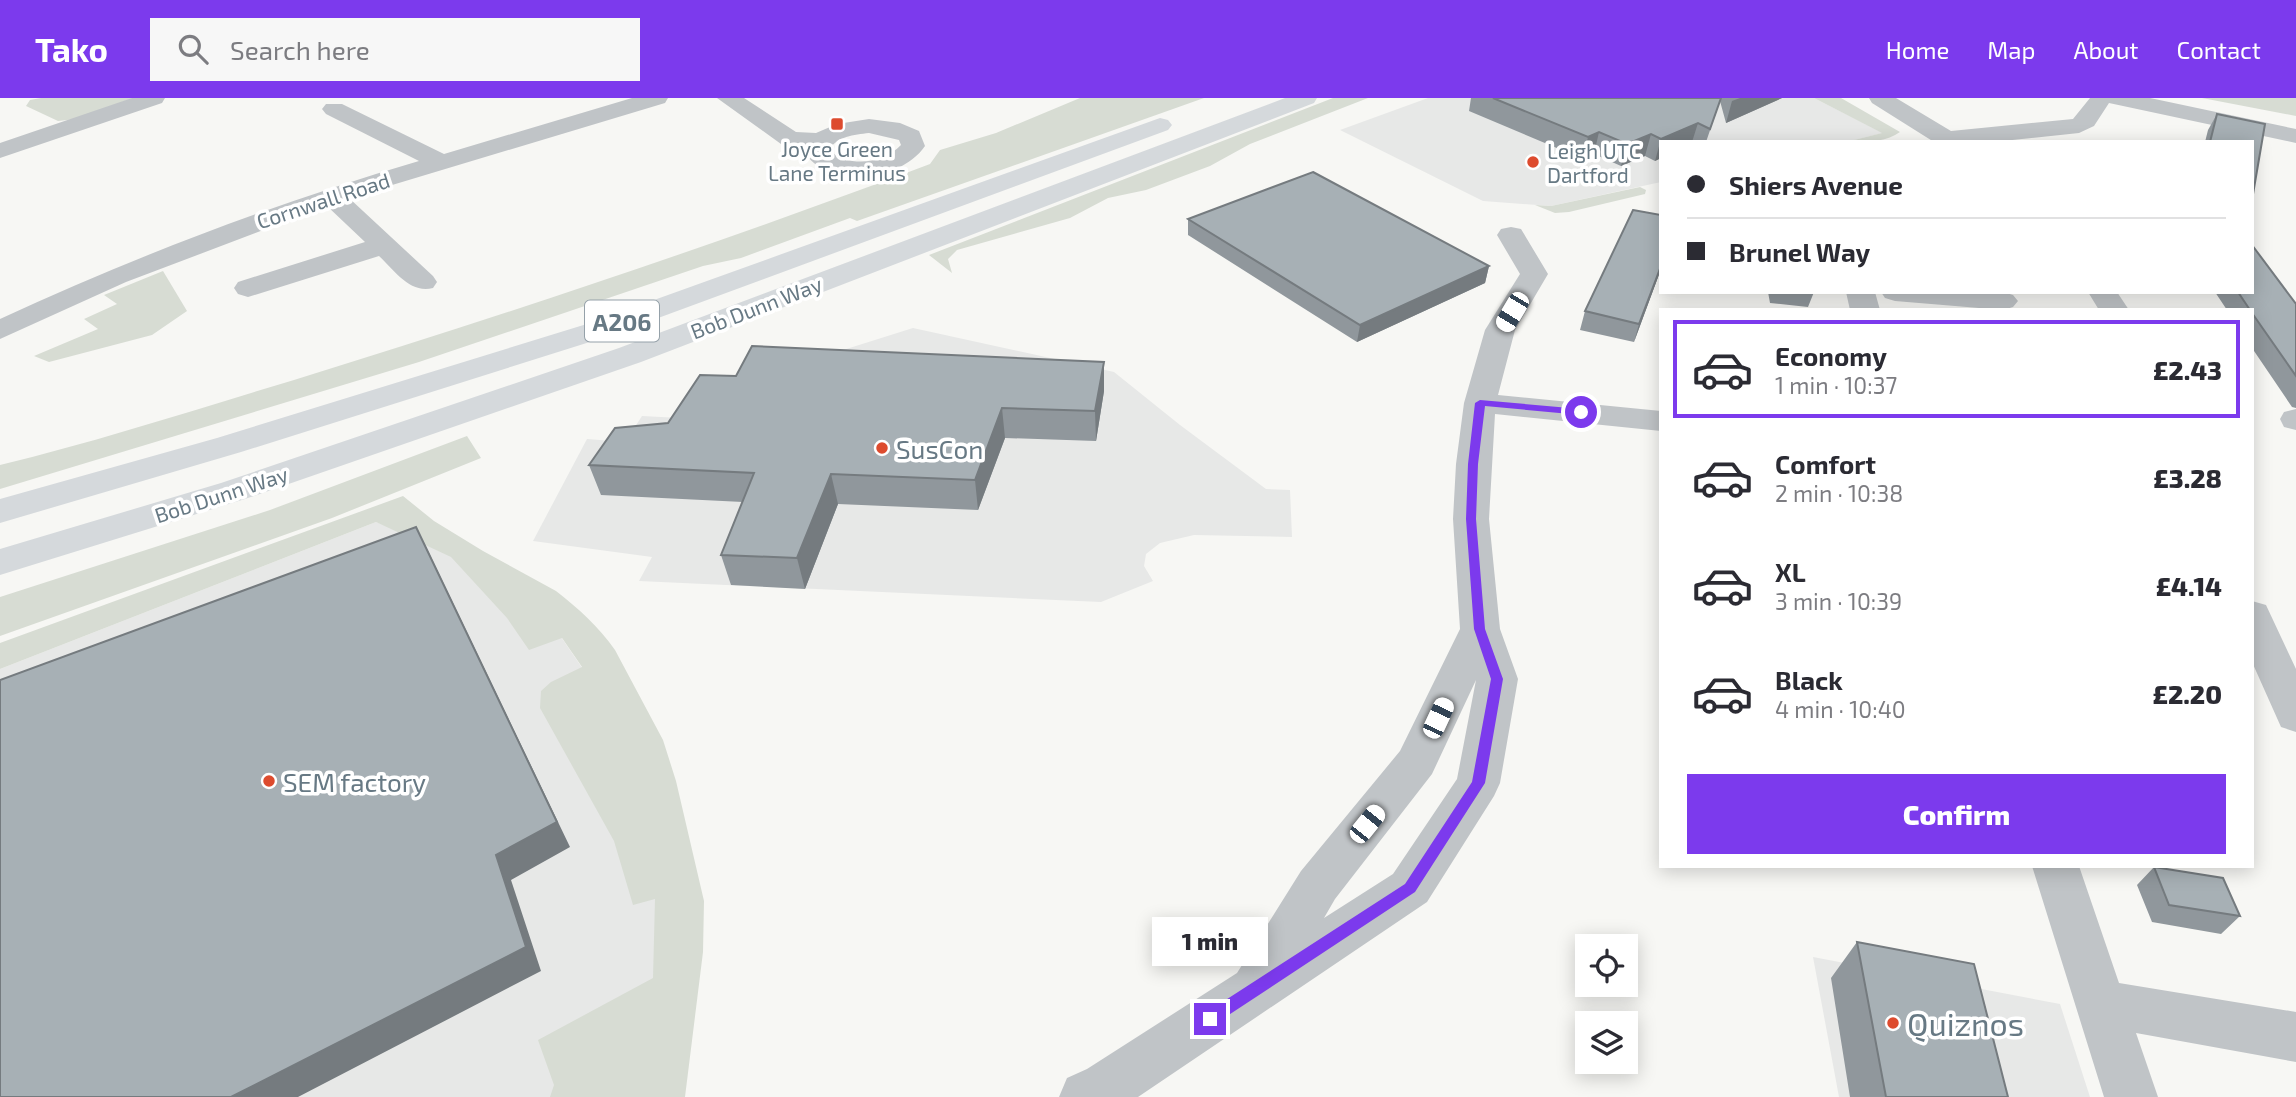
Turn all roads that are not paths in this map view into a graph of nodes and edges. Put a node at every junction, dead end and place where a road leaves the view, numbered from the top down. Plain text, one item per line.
1 (154, 98) edge
2 (657, 98) edge
3 (728, 98) edge
4 (1233, 98) edge
5 (1306, 98) edge
6 (1880, 98) edge
7 (2101, 98) edge
8 (2117, 98) edge
9 (334, 109) dead end
10 (2296, 136) edge
11 (1949, 140) edge
12 (821, 141) dead end
13 (0, 151) edge
14 (441, 163) junction
15 (331, 195) junction
16 (1511, 235) dead end
17 (384, 245) junction
18 (423, 282) dead end
19 (248, 288) dead end
20 (1919, 294) edge
21 (2003, 301) dead end
22 (0, 330) edge
23 (1480, 403) junction
24 (1659, 421) edge
25 (0, 511) edge
26 (0, 562) edge
27 (2254, 620) edge
28 (1480, 629) junction
29 (2296, 716) edge
30 (2056, 868) edge
31 (1251, 992) junction
32 (2103, 1004) junction
33 (2296, 1037) edge
34 (1086, 1097) edge
35 (2132, 1097) edge

1 - 13 street
2 - 14 street, Cornwall Road
3 - 12 street
4 - 25 main road, Bob Dunn Way / A206
5 - 26 main road, Bob Dunn Way / A206
6 - 11 street
7 - 11 street
8 - 10 street
9 - 14 street
14 - 15 street, Cornwall Road
15 - 17 street
15 - 22 street, Cornwall Road
16 - 23 street
17 - 18 street
17 - 19 street
20 - 21 street
23 - 24 street
23 - 28 street
27 - 29 street
28 - 31 street
28 - 31 street
30 - 32 street
31 - 34 street
32 - 33 street
32 - 35 street

